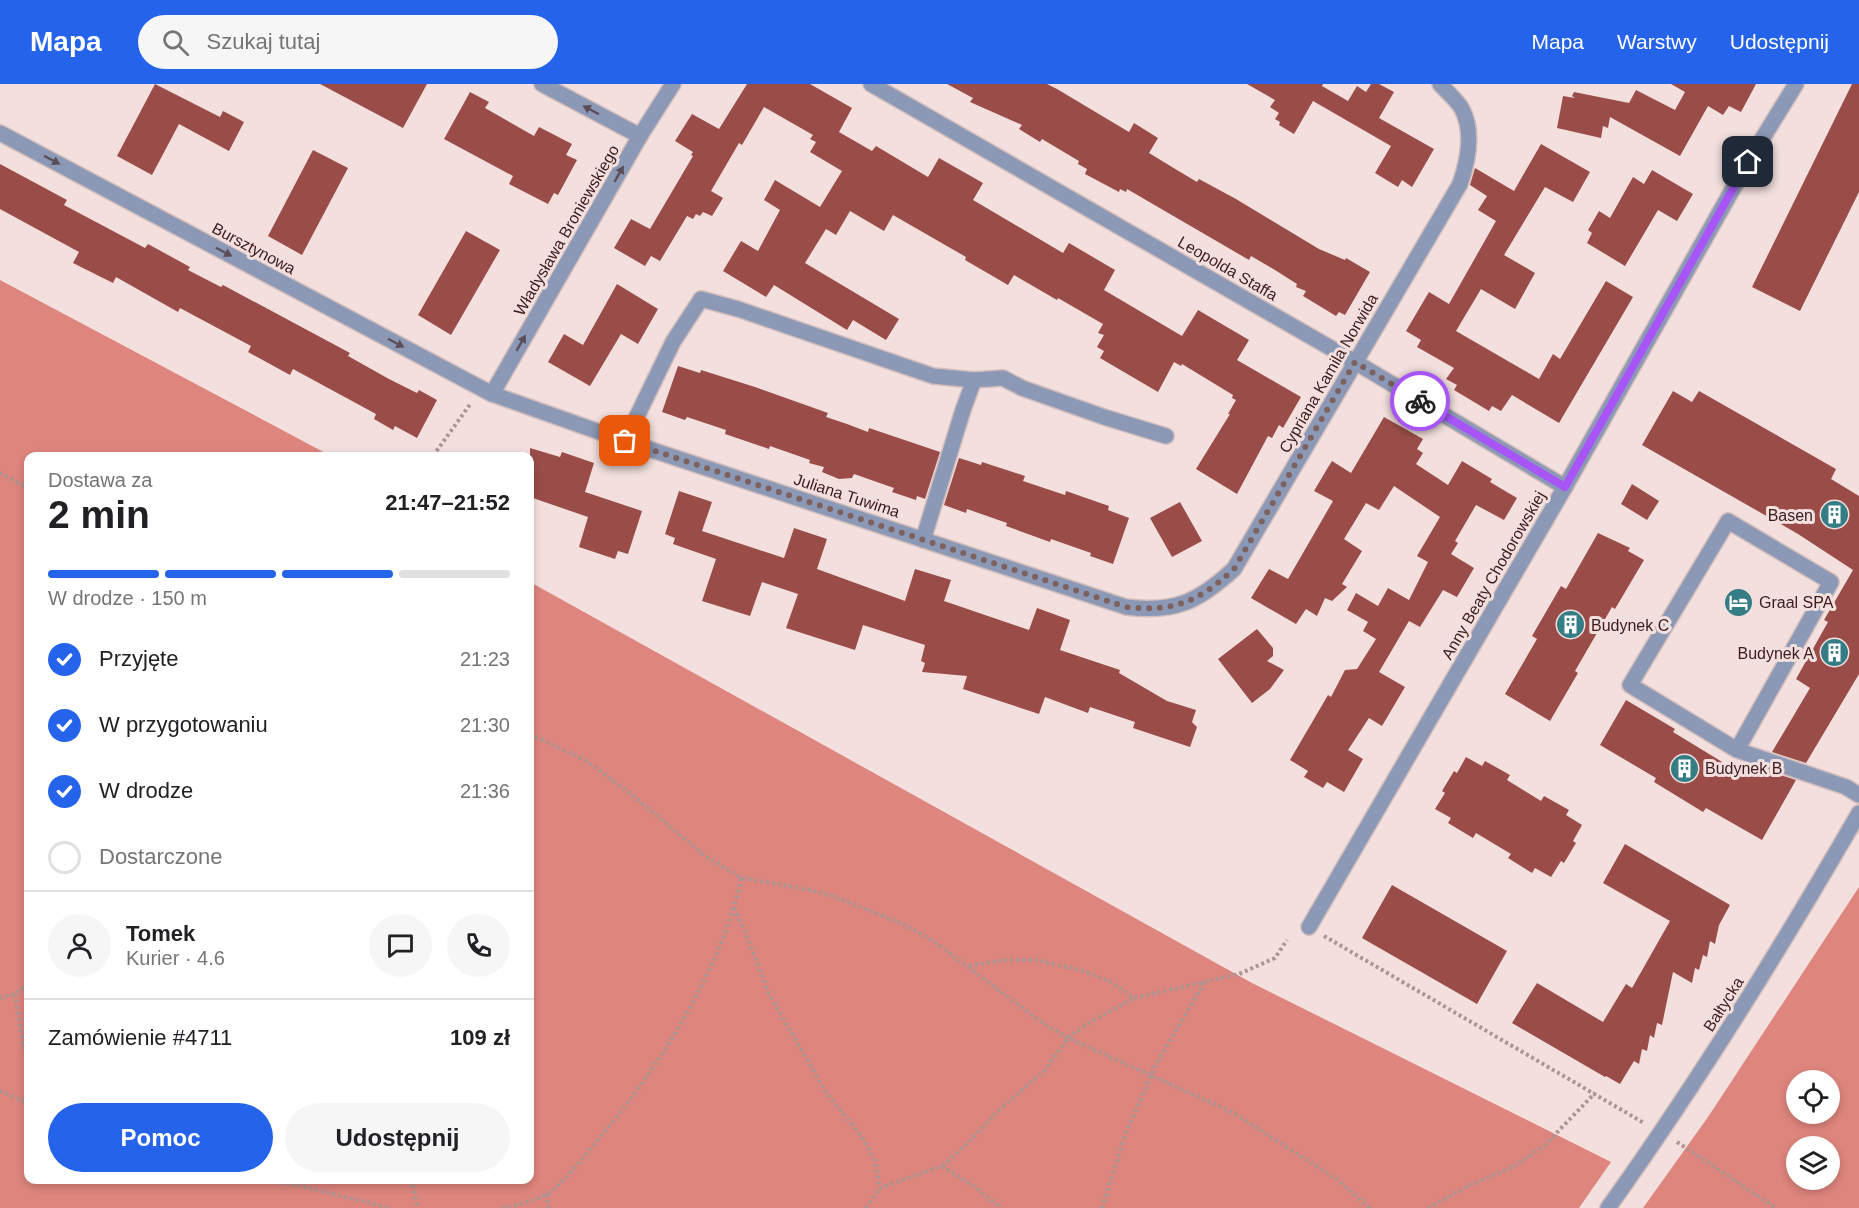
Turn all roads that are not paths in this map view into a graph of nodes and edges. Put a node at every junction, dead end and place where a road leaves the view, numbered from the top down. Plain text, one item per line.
1 (542, 84) edge
2 (673, 84) edge
3 (871, 84) edge
4 (1440, 84) edge
5 (1796, 84) edge
6 (0, 133) edge
7 (640, 136) junction
8 (1355, 362) junction
9 (974, 380) junction
10 (492, 394) junction
11 (1166, 436) dead end
12 (625, 441) junction
13 (1565, 487) junction
14 (923, 540) junction
15 (1194, 600) joint
16 (1737, 750) junction
17 (1859, 795) edge
18 (1859, 813) edge
19 (1309, 927) road end
20 (1608, 1208) edge

7 -> 1 street
2 - 7 street, Władysława Broniewskiego
3 - 8 street, Leopolda Staffa
4 - 8 street, Cypriana Kamila Norwida
5 - 13 street, Anny Beaty Chodorowskiej
6 -> 10 street, Bursztynowa
10 -> 7 street, Władysława Broniewskiego
8 - 13 street, Leopolda Staffa
8 - 15 street, Cypriana Kamila Norwida
9 - 11 street
9 - 12 street
9 - 14 street
10 - 12 street, Juliana Tuwima
12 - 14 street, Juliana Tuwima
13 - 19 street, Anny Beaty Chodorowskiej
14 - 15 street, Juliana Tuwima
16 - 16 street
16 - 17 street
18 - 20 street, Bałtycka

